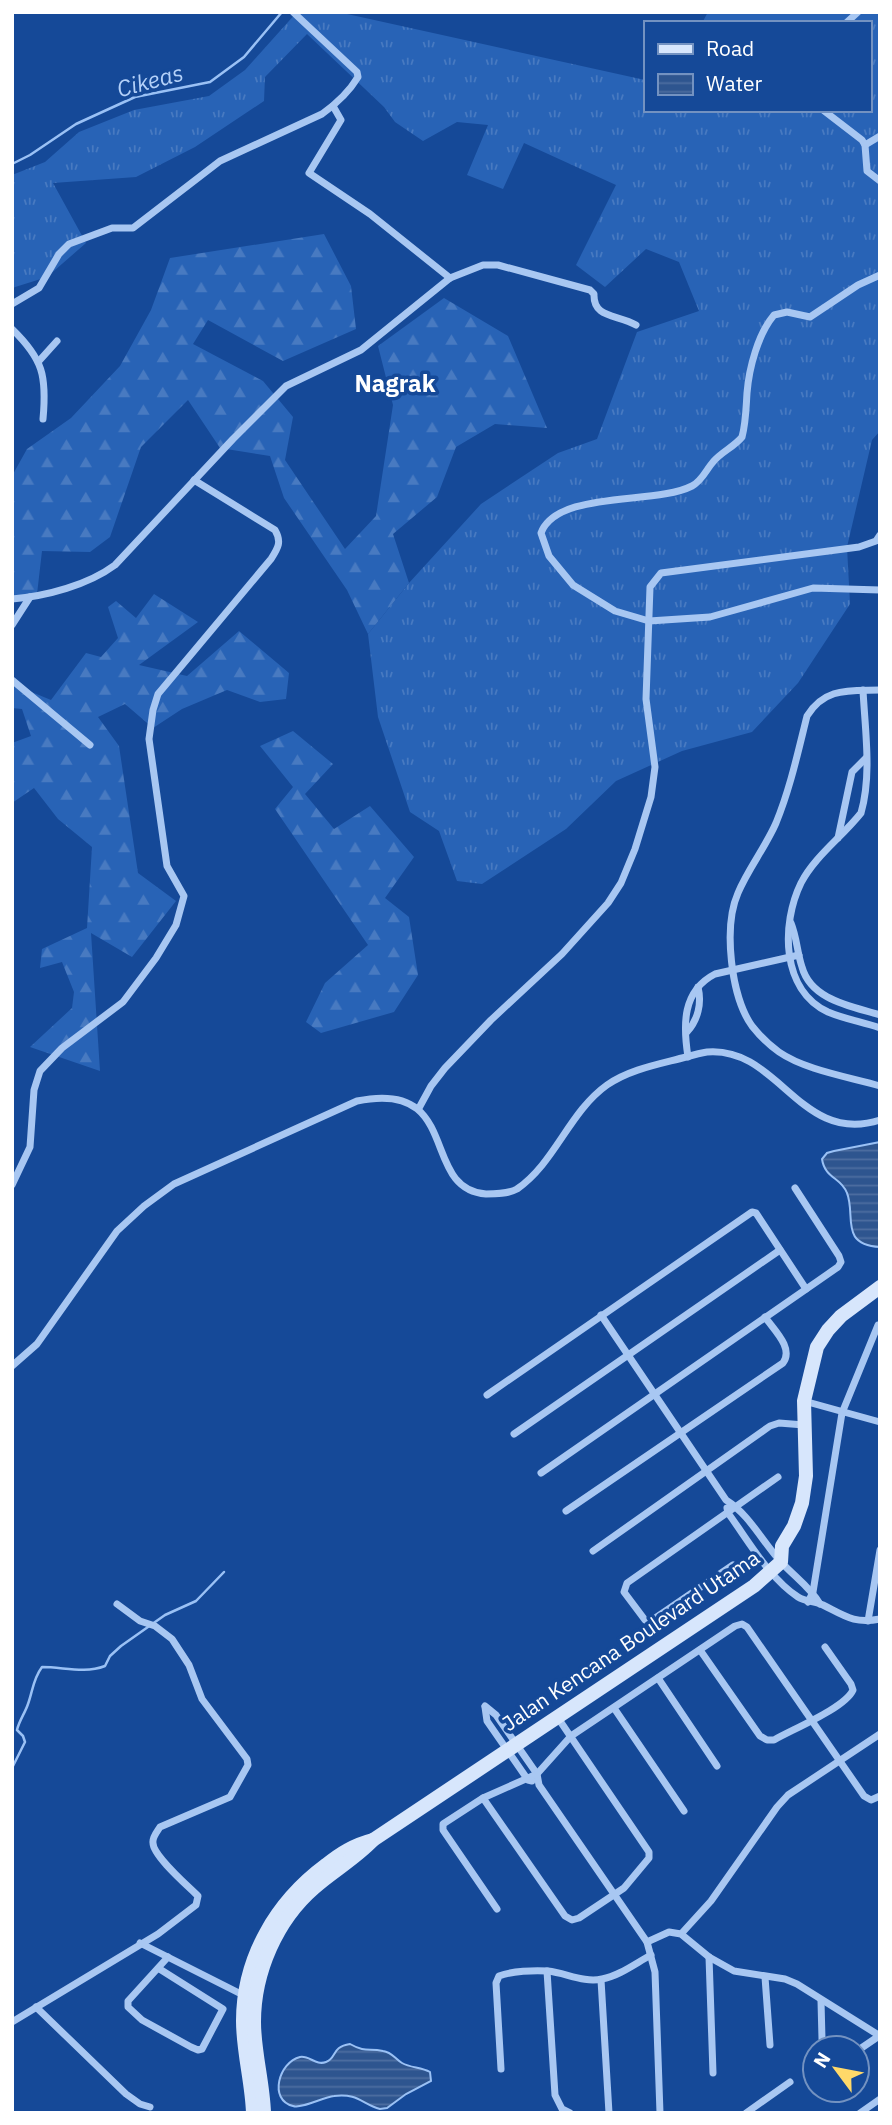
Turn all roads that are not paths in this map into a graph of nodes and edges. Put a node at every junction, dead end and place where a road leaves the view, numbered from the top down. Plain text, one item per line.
1 (293, 12) edge
2 (332, 106) junction
3 (826, 112) edge
4 (880, 136) edge
5 (865, 145) junction
6 (880, 181) edge
7 (880, 275) edge
8 (450, 278) junction
9 (12, 304) edge
10 (636, 325) dead end
11 (12, 329) edge
12 (57, 341) dead end
13 (38, 361) junction
14 (43, 419) dead end
15 (194, 480) junction
16 (880, 535) edge
17 (880, 590) edge
18 (30, 597) junction
19 (12, 598) edge
20 (649, 621) junction
21 (12, 625) edge
22 (12, 680) edge
23 (863, 690) junction
24 (880, 690) edge
25 (90, 745) dead end
26 (866, 758) junction
27 (838, 839) junction
28 (790, 923) junction
29 (799, 955) junction
30 (790, 957) junction
31 (734, 970) junction
32 (880, 1015) edge
33 (880, 1028) edge
34 (688, 1057) junction
35 (880, 1086) edge
36 (419, 1108) junction
37 (880, 1120) edge
38 (12, 1185) edge
39 (795, 1188) dead end
40 (780, 1250) junction
41 (880, 1287) edge
42 (806, 1289) junction
43 (880, 1294) edge
44 (858, 1303) junction
45 (601, 1315) junction
46 (765, 1317) junction
47 (878, 1325) edge
48 (628, 1355) junction
49 (12, 1366) edge
50 (654, 1394) junction
51 (487, 1395) dead end
52 (804, 1401) junction
53 (842, 1413) junction
54 (880, 1422) edge
55 (804, 1425) junction
56 (681, 1433) junction
57 (514, 1434) dead end
58 (706, 1471) junction
59 (541, 1473) dead end
60 (778, 1478) dead end
61 (726, 1500) junction
62 (737, 1507) junction
63 (566, 1511) dead end
64 (728, 1513) junction
65 (880, 1550) edge
66 (593, 1551) dead end
67 (733, 1565) dead end
68 (776, 1567) junction
69 (813, 1592) junction
70 (808, 1602) junction
71 (117, 1604) dead end
72 (820, 1604) junction
73 (880, 1619) edge
74 (868, 1621) junction
75 (825, 1647) dead end
76 (700, 1650) junction
77 (658, 1678) junction
78 (614, 1708) junction
79 (557, 1717) junction
80 (812, 1719) junction
81 (880, 1734) edge
82 (570, 1736) junction
83 (512, 1748) junction
84 (840, 1760) junction
85 (717, 1766) dead end
86 (537, 1774) junction
87 (528, 1780) junction
88 (540, 1785) junction
89 (880, 1796) edge
90 (483, 1798) junction
91 (684, 1811) dead end
92 (615, 1894) junction
93 (497, 1909) dead end
94 (681, 1934) junction
95 (647, 1942) junction
96 (140, 1943) junction
97 (652, 1955) junction
98 (168, 1957) junction
99 (709, 1957) junction
100 (158, 1968) junction
101 (547, 1971) junction
102 (765, 1977) junction
103 (601, 1980) junction
104 (250, 1997) junction
105 (821, 2001) junction
106 (36, 2007) junction
107 (12, 2022) edge
108 (822, 2034) edge
109 (879, 2036) edge
110 (770, 2045) dead end
111 (501, 2069) dead end
112 (713, 2073) dead end
113 (790, 2082) dead end
114 (880, 2099) edge
115 (150, 2107) dead end
116 (661, 2112) edge
117 (253, 2113) edge
118 (264, 2113) edge
119 (570, 2113) edge
120 (609, 2113) edge
121 (746, 2113) edge
122 (860, 2113) edge

1 - 2 street
2 - 8 street
2 - 9 street
3 - 5 street
4 - 5 street
5 - 6 street
7 - 20 street
8 - 10 street
8 - 15 street
11 - 13 street
12 - 13 street
13 - 14 street
15 - 18 street
15 - 38 street
16 - 20 street
17 - 20 street
18 - 19 street
18 - 21 street
20 - 36 street
22 - 25 street
23 - 24 street
23 - 26 street
23 - 31 street
26 - 27 street
26 - 27 street
27 - 28 street
28 - 29 street
28 - 30 street
29 - 30 street
29 - 32 street
30 - 31 street
30 - 33 street
31 - 34 street
31 - 35 street
34 - 36 street
34 - 37 street
36 - 49 street
39 - 42 street
40 - 42 street
40 - 45 street
40 - 48 street
41 - 44 street, Jalan Kencana Boulevard Utama
42 - 46 street
43 - 44 street, Jalan Kencana Boulevard Utama
44 - 52 street, Jalan Kencana Boulevard Utama
45 - 48 street
45 - 51 street
46 - 50 street
46 - 56 street
47 - 53 street
48 - 50 street
48 - 57 street
50 - 56 street
50 - 59 street
52 - 53 street
52 - 55 street, Jalan Kencana Boulevard Utama
53 - 54 street
53 - 69 street
55 - 58 street
55 - 68 street, Jalan Kencana Boulevard Utama
56 - 58 street
56 - 63 street
58 - 61 street
58 - 66 street
60 - 62 street
61 - 62 street
61 - 64 street
62 - 64 street
62 - 68 street
64 - 67 street
64 - 68 street
65 - 74 street
68 - 69 street
68 - 70 street
68 - 79 street, Jalan Kencana Boulevard Utama
69 - 70 street
69 - 72 street
70 - 72 street
71 - 96 street
72 - 74 street
73 - 74 street
75 - 80 street
76 - 77 street
76 - 80 street
76 - 80 street
77 - 78 street
77 - 85 street
78 - 82 street
78 - 91 street
79 - 82 street
79 - 83 street, Jalan Kencana Boulevard Utama
80 - 84 street
81 - 84 street
82 - 86 street
82 - 92 street
83 - 83 street
83 - 86 street
83 - 87 street
83 - 104 street, Jalan Kencana Boulevard Utama
84 - 89 street
84 - 94 street
86 - 87 street
86 - 88 street
87 - 88 street
87 - 90 street
88 - 92 street
90 - 92 street
90 - 93 street
92 - 95 street
94 - 95 street
94 - 99 street
95 - 97 street
96 - 98 street
96 - 106 street
97 - 103 street
97 - 116 street
98 - 100 street
98 - 104 street
99 - 102 street
99 - 112 street
100 - 100 street
101 - 103 street
101 - 111 street
101 - 119 street
102 - 105 street
102 - 110 street
103 - 120 street
104 - 117 street, Jalan Kencana Boulevard Utama
104 - 118 street, Jalan Kencana Boulevard Utama
105 - 108 street
105 - 109 street
106 - 107 street
106 - 115 street
113 - 121 street
114 - 122 street

